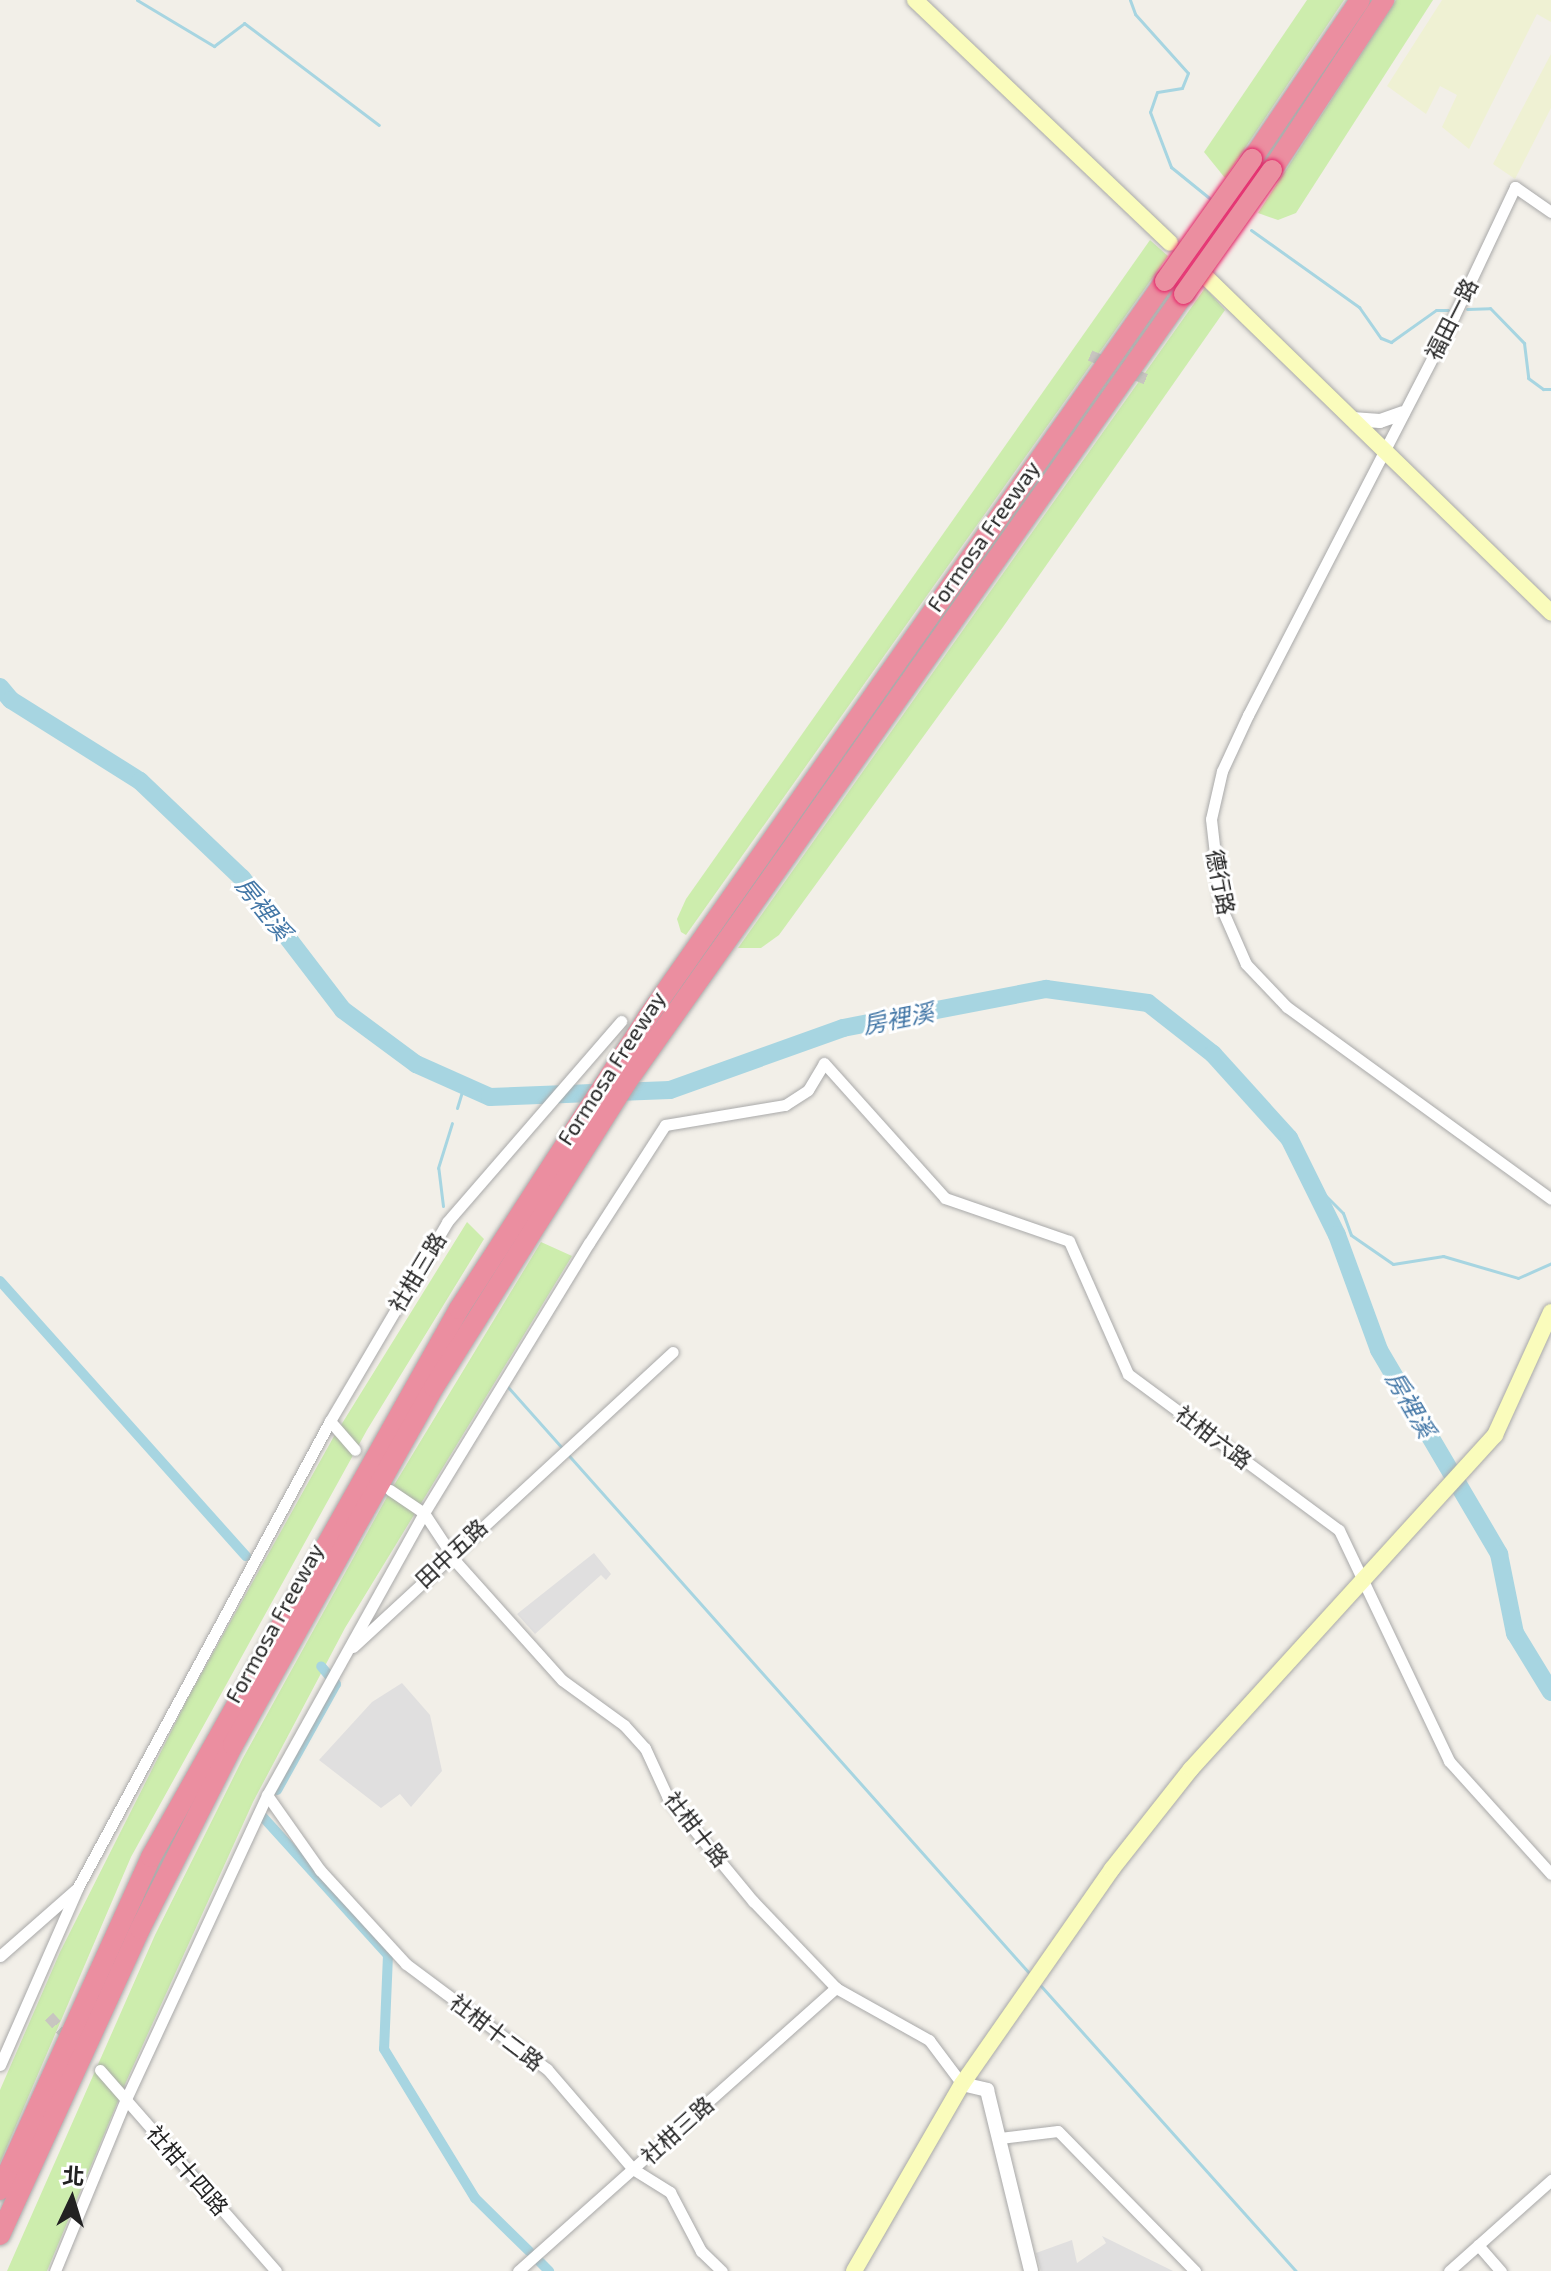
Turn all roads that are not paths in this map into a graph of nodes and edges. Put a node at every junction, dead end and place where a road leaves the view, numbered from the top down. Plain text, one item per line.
1 (915, 0) edge
2 (1360, 0) edge
3 (1384, 0) edge
4 (1551, 212) edge
5 (1170, 243) dead end
6 (1207, 278) dead end
7 (1403, 413) junction
8 (1352, 419) junction
9 (1384, 451) junction
10 (1551, 613) edge
11 (621, 1021) dead end
12 (1551, 1199) edge
13 (1551, 1312) edge
14 (673, 1352) dead end
15 (330, 1421) junction
16 (355, 1450) dead end
17 (390, 1490) dead end
18 (424, 1513) junction
19 (450, 1554) junction
20 (1364, 1581) junction
21 (347, 1653) junction
22 (267, 1795) junction
23 (1551, 1874) edge
24 (78, 1887) junction
25 (0, 1956) edge
26 (836, 1988) junction
27 (0, 2065) edge
28 (100, 2070) dead end
29 (962, 2084) junction
30 (126, 2099) junction
31 (1000, 2138) junction
32 (633, 2169) junction
33 (1551, 2180) edge
34 (0, 2190) edge
35 (0, 2235) edge
36 (1478, 2245) junction
37 (55, 2271) edge
38 (276, 2271) edge
39 (518, 2271) edge
40 (722, 2271) edge
41 (854, 2271) edge
42 (1031, 2271) edge
43 (1195, 2271) edge
44 (1449, 2271) edge
45 (1501, 2271) edge

1 - 5 main road
2 - 34 highway, Formosa Freeway, bridge
3 - 35 highway, Formosa Freeway, bridge
4 - 7 street, 福田一路
6 - 8 main road
7 - 8 street
7 - 9 street, 福田一路
8 - 9 main road
9 - 10 main road
9 - 12 street, 德行路
11 - 15 street, 社柑三路
13 - 20 main road
14 - 19 street, 田中五路
15 - 16 street
15 - 24 street, 社柑三路
17 - 18 street
18 - 19 street, 社柑十路
18 - 20 street, 社柑六路
18 - 21 street
19 - 21 street, 田中五路
19 - 26 street, 社柑十路
20 - 23 street, 社柑六路
20 - 29 main road
21 - 22 street
22 - 30 street
22 - 32 street, 社柑十二路
24 - 25 street
24 - 27 street, 社柑三路
26 - 29 street, 社柑十路
26 - 32 street, 社柑三路
28 - 30 street, 社柑十四路
29 - 31 street
29 - 41 main road
30 - 37 street
30 - 38 street, 社柑十四路
31 - 42 street
31 - 43 street
32 - 39 street, 社柑三路
32 - 40 street, 社柑十二路
33 - 36 street
36 - 44 street
36 - 45 street

